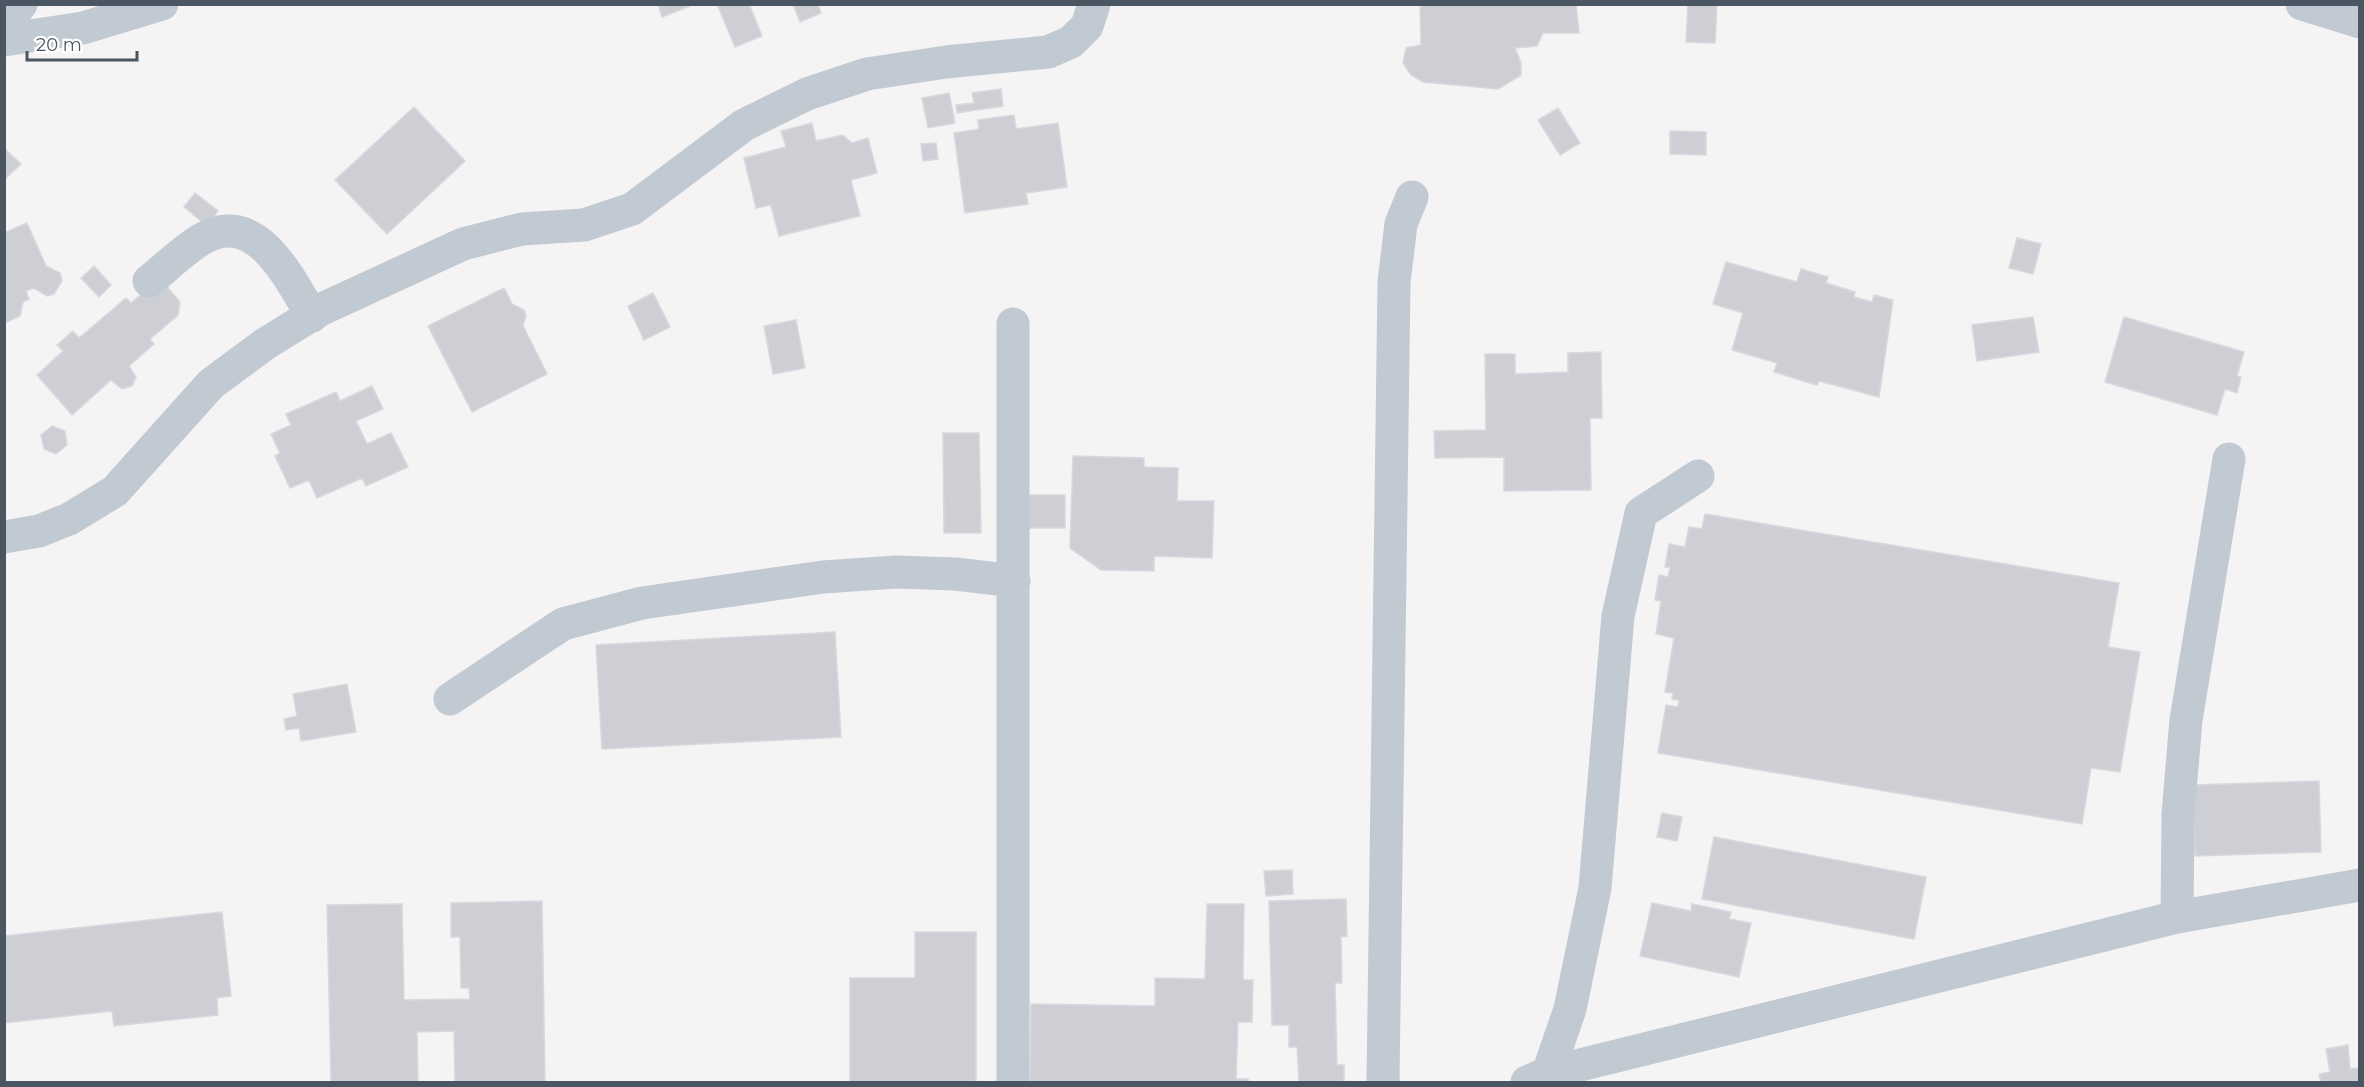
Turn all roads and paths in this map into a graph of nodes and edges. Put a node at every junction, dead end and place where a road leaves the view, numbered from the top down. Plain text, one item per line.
1 (21, 4) edge
2 (162, 4) edge
3 (1094, 4) edge
4 (2302, 4) edge
5 (2360, 22) edge
6 (4, 28) edge
7 (4, 40) edge
8 (1412, 197) dead end
9 (149, 281) dead end
10 (312, 316) junction
11 (1013, 324) dead end
12 (2229, 459) dead end
13 (1698, 476) dead end
14 (4, 537) edge
15 (1014, 582) junction
16 (450, 699) dead end
17 (2360, 885) edge
18 (2177, 917) junction
19 (1537, 1078) edge
20 (1013, 1083) edge
21 (1383, 1083) edge

1 - 6 street
2 - 7 street
3 - 10 street
4 - 5 street
8 - 21 street
9 - 10 street
10 - 14 street
11 - 15 street
12 - 18 street
13 - 19 street
15 - 16 street
15 - 20 street
17 - 18 street
18 - 19 street

